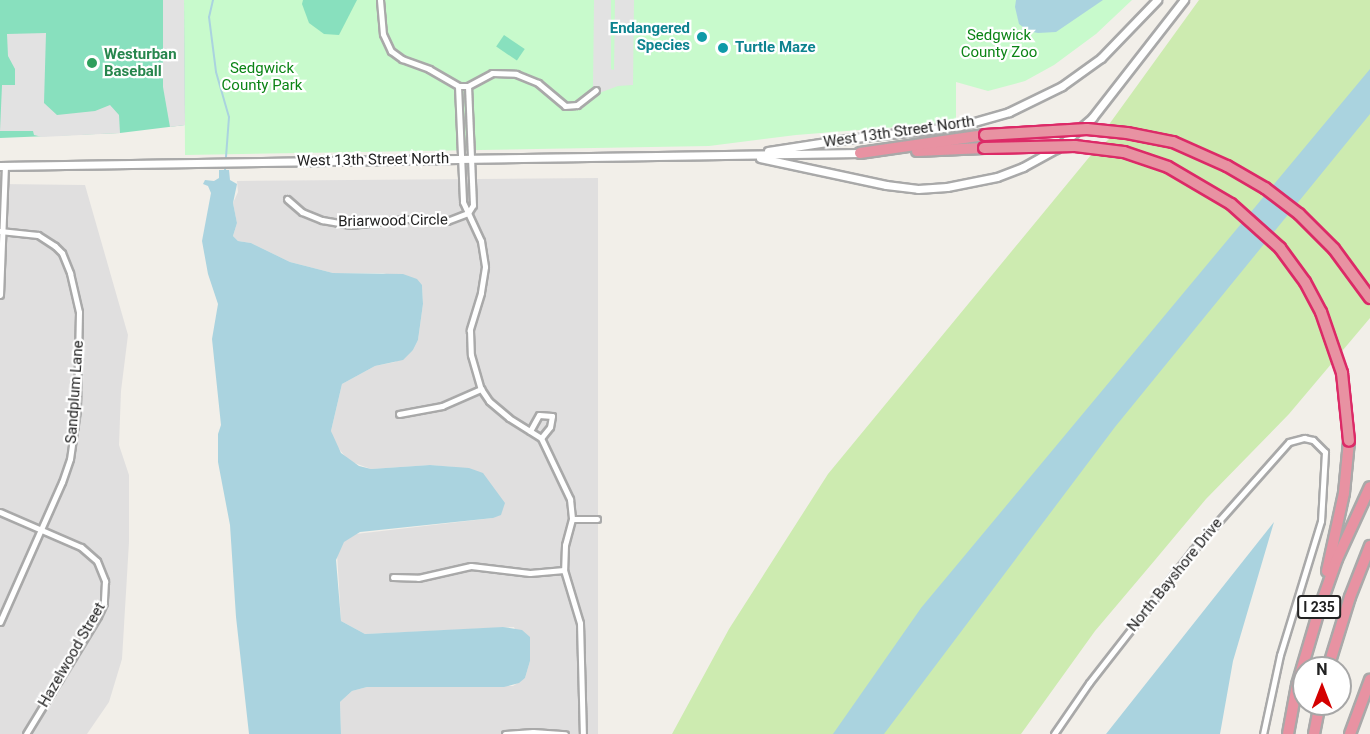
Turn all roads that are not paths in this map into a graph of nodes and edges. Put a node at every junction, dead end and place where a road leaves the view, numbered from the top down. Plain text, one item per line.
1 (380, 0) edge
2 (1157, 0) edge
3 (1184, 0) edge
4 (458, 86) junction
5 (468, 86) junction
6 (596, 90) dead end
7 (860, 153) junction
8 (746, 155) junction
9 (472, 157) junction
10 (460, 158) junction
11 (2, 166) edge
12 (287, 198) dead end
13 (468, 213) junction
14 (0, 231) edge
15 (0, 295) edge
16 (1370, 298) edge
17 (481, 389) junction
18 (399, 414) dead end
19 (530, 431) junction
20 (541, 438) junction
21 (1370, 487) edge
22 (0, 512) edge
23 (572, 519) junction
24 (597, 519) dead end
25 (42, 530) junction
26 (1370, 546) edge
27 (564, 570) junction
28 (393, 577) dead end
29 (1320, 607) junction
30 (0, 622) edge
31 (1332, 656) edge
32 (1370, 680) edge
33 (1318, 716) edge
34 (26, 734) edge
35 (505, 734) edge
36 (565, 734) edge
37 (583, 734) edge
38 (1054, 734) edge
39 (1263, 734) edge
40 (1288, 734) edge
41 (1314, 734) edge
42 (1350, 734) edge

1 - 4 street
2 - 8 street, West 13th Street North
3 - 8 street, West 13th Street North
4 - 5 street
4 - 10 street
5 - 6 street
5 - 9 street
7 - 8 street, West 13th Street North
7 - 16 highway, bridge
7 - 29 highway, bridge
8 - 9 street, West 13th Street North
9 - 10 street, West 13th Street North
9 - 13 street
10 - 11 street, West 13th Street North
10 - 13 street
11 - 14 street
12 - 13 street, Briarwood Circle
13 - 17 street
14 - 15 street
14 - 25 street, Sandplum Lane
17 - 18 street
17 - 19 street
19 - 20 street
19 - 20 street
20 - 23 street
21 - 29 highway, I 235
22 - 25 street
23 - 24 street
23 - 27 street
25 - 30 street, Sandplum Lane
25 - 34 street, Hazelwood Street
26 - 31 highway, I 235
27 - 28 street
27 - 37 street
29 - 40 highway, I 235
32 - 42 highway
33 - 41 highway
35 - 36 street
38 - 39 street, North Bayshore Drive

